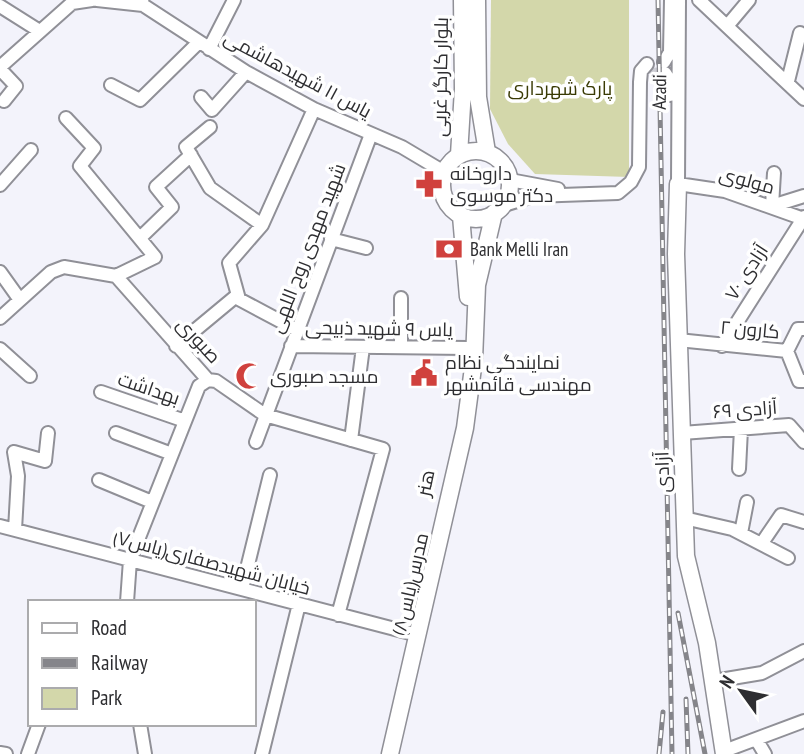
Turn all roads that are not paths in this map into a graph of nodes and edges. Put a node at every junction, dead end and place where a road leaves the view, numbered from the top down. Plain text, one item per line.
1 (92, 0) edge
2 (97, 0) edge
3 (234, 0) edge
4 (462, 0) edge
5 (477, 0) edge
6 (671, 0) edge
7 (679, 0) edge
8 (699, 0) edge
9 (749, 0) edge
10 (143, 3) edge
11 (0, 6) edge
12 (728, 25) junction
13 (38, 30) junction
14 (800, 33) dead end
15 (203, 46) junction
16 (0, 68) edge
17 (246, 72) junction
18 (645, 73) dead end
19 (788, 81) junction
20 (111, 85) dead end
21 (201, 97) dead end
22 (804, 99) edge
23 (4, 101) dead end
24 (314, 109) junction
25 (66, 118) dead end
26 (210, 127) dead end
27 (371, 134) junction
28 (31, 150) dead end
29 (487, 152) junction
30 (191, 155) junction
31 (459, 155) junction
32 (444, 172) junction
33 (774, 173) dead end
34 (510, 180) junction
35 (678, 184) junction
36 (0, 185) edge
37 (576, 192) junction
38 (804, 197) edge
39 (772, 206) junction
40 (499, 209) junction
41 (461, 216) junction
42 (804, 218) edge
43 (262, 225) junction
44 (139, 238) junction
45 (331, 239) junction
46 (366, 248) dead end
47 (0, 272) edge
48 (116, 276) junction
49 (401, 298) dead end
50 (239, 299) junction
51 (20, 300) junction
52 (0, 318) edge
53 (804, 329) edge
54 (297, 330) junction
55 (678, 340) junction
56 (176, 346) junction
57 (291, 346) junction
58 (722, 346) junction
59 (363, 347) junction
60 (401, 347) junction
61 (468, 348) junction
62 (0, 349) edge
63 (788, 351) junction
64 (30, 376) dead end
65 (208, 380) junction
66 (804, 382) edge
67 (101, 392) dead end
68 (265, 415) junction
69 (185, 421) junction
70 (741, 429) junction
71 (48, 433) dead end
72 (116, 433) dead end
73 (682, 433) junction
74 (351, 440) junction
75 (256, 442) dead end
76 (804, 442) edge
77 (172, 454) junction
78 (739, 469) dead end
79 (270, 475) dead end
80 (99, 480) dead end
81 (152, 502) junction
82 (747, 502) dead end
83 (684, 518) junction
84 (804, 522) edge
85 (0, 526) edge
86 (15, 530) junction
87 (741, 533) junction
88 (762, 543) junction
89 (789, 558) dead end
90 (130, 560) junction
91 (242, 590) junction
92 (127, 600) edge
93 (299, 604) junction
94 (338, 614) junction
95 (414, 634) junction
96 (804, 651) edge
97 (714, 681) junction
98 (804, 721) edge
99 (38, 726) edge
100 (140, 726) edge
101 (756, 739) junction
102 (0, 753) edge
103 (724, 753) edge
104 (6, 754) edge
105 (27, 754) edge
106 (145, 754) edge
107 (261, 754) edge
108 (384, 754) edge
109 (390, 754) edge
110 (765, 754) edge

1 - 13 street
2 - 10 street
3 - 15 street
4 - 31 main road, بلوار کارگر غربی
5 - 29 main road, بلوار کارگر غربی
6 - 35 street
7 - 35 street, Azadi
8 - 12 street
9 - 12 street
10 - 15 street, یاس ۱۱ شهیدهاشمی
11 - 13 street
12 - 19 street
13 - 16 street
14 - 19 street
15 - 17 street, یاس ۱۱ شهیدهاشمی
15 - 20 street
16 - 23 street
17 - 21 street
17 - 24 street, یاس ۱۱ شهیدهاشمی
18 - 37 street
19 - 22 street
24 - 27 street, یاس ۱۱ شهیدهاشمی
24 - 43 street
25 - 44 street
26 - 30 street
27 - 32 street, یاس ۱۱ شهیدهاشمی
27 - 45 street, شهید مهدی روح اللهی
28 - 36 street
29 - 31 main road
29 - 34 main road
30 - 43 street
30 - 44 street
31 - 32 main road
32 - 41 main road
33 - 39 street
34 - 37 street
34 - 40 main road
35 - 39 street, مولوی
35 - 55 main road, آزادی
37 - 40 street
38 - 39 street
39 - 42 street, مولوی
40 - 41 main road
40 - 109 main road, مدرس(یاس۸)
41 - 61 main road, هنر
42 - 58 street, آزادی ۷۰
43 - 50 street
44 - 48 street
45 - 46 street
45 - 54 street, شهید مهدی روح اللهی
47 - 51 street
48 - 51 street
48 - 56 street, صبوری
49 - 60 street
50 - 54 street
50 - 56 street
51 - 52 street
53 - 63 street, کارون ۲
54 - 57 street, شهید مهدی روح اللهی
55 - 58 street, کارون ۲
55 - 73 main road, آزادی
56 - 65 street, صبوری
57 - 59 street, یاس ۹ شهید ذبیحی
57 - 68 street, شهید مهدی روح اللهی
58 - 63 street, کارون ۲
59 - 60 street, یاس ۹ شهید ذبیحی
59 - 74 street
60 - 61 street, یاس ۹ شهید ذبیحی
61 - 95 main road, هنر
62 - 64 street
63 - 66 street
65 - 68 street, صبوری
65 - 69 street
67 - 69 street, بهداشت
68 - 74 street, صبوری
68 - 75 street, شهید مهدی روح اللهی
69 - 77 street
70 - 73 street, آزادی ۶۹
70 - 76 street, آزادی ۶۹
70 - 78 street
71 - 86 street
72 - 77 street
73 - 83 main road, آزادی
74 - 94 street, صبوری
77 - 81 street
79 - 91 street
80 - 81 street
81 - 90 street
82 - 87 street
83 - 87 street
83 - 97 main road, آزادی
84 - 88 street
85 - 86 street, خیابان شهیدصفاری(یاس۷)
86 - 90 street, خیابان شهیدصفاری(یاس۷)
87 - 88 street
88 - 89 street
90 - 91 street, خیابان شهیدصفاری(یاس۷)
90 - 92 street
91 - 93 street, خیابان شهیدصفاری(یاس۷)
93 - 94 street, خیابان شهیدصفاری(یاس۷)
93 - 107 street
94 - 95 street, خیابان شهیدصفاری(یاس۷)
95 - 108 main road, هنر
96 - 97 street
97 - 103 main road, آزادی
98 - 101 street
99 - 105 street
100 - 106 street
101 - 103 street
101 - 110 street
102 - 104 street

